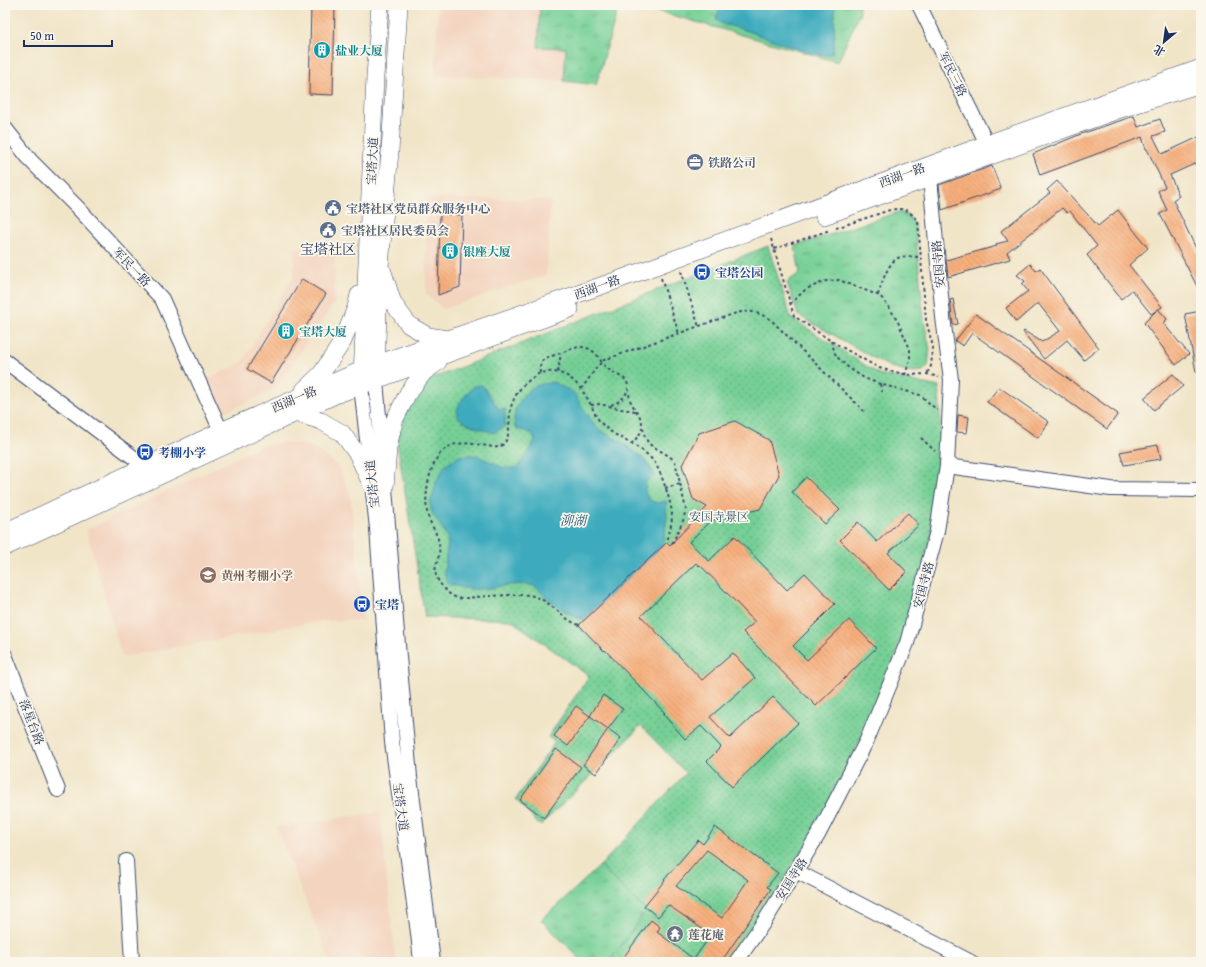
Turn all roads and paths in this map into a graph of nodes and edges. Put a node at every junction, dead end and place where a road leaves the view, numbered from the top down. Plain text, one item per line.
1 (380, 5) edge
2 (399, 5) edge
3 (919, 5) edge
4 (1201, 68) edge
5 (1201, 84) edge
6 (5, 128) edge
7 (987, 144) junction
8 (930, 171) junction
9 (772, 243) junction
10 (921, 257) junction
11 (374, 262) junction
12 (680, 268) junction
13 (660, 276) junction
14 (878, 294) junction
15 (790, 304) junction
16 (699, 327) junction
17 (679, 334) junction
18 (831, 341) junction
19 (448, 346) junction
20 (561, 353) junction
21 (5, 361) edge
22 (602, 362) junction
23 (558, 372) junction
24 (540, 373) junction
25 (906, 374) junction
26 (927, 374) junction
27 (369, 375) junction
28 (951, 380) junction
29 (880, 384) junction
30 (628, 386) junction
31 (581, 389) junction
32 (882, 392) dead end
33 (591, 405) junction
34 (295, 406) junction
35 (610, 406) junction
36 (636, 411) junction
37 (864, 411) dead end
38 (949, 423) junction
39 (642, 424) junction
40 (221, 431) junction
41 (631, 444) junction
42 (145, 466) junction
43 (947, 466) junction
44 (680, 484) junction
45 (378, 487) junction
46 (665, 488) junction
47 (1201, 490) edge
48 (5, 532) edge
49 (666, 542) dead end
50 (671, 546) dead end
51 (5, 547) edge
52 (579, 625) dead end
53 (5, 655) edge
54 (58, 790) dead end
55 (126, 861) dead end
56 (796, 871) junction
57 (132, 962) edge
58 (421, 962) edge
59 (433, 962) edge
60 (736, 962) edge
61 (971, 962) edge

1 - 11 main road, 宝塔大道
2 - 11 main road, 宝塔大道
3 - 7 street, 军民三路
4 - 7 main road, 西湖一路
5 - 8 main road, 西湖一路
6 - 40 street, 军民一路
7 - 8 main road, 西湖一路
8 - 9 main road, 西湖一路
8 - 19 main road, 西湖一路
8 - 28 street, 安国寺路
9 - 10 path
9 - 12 main road, 西湖一路
9 - 15 path
10 - 14 path
10 - 26 path
11 - 19 main road
11 - 27 main road, 宝塔大道
11 - 34 main road
12 - 13 main road, 西湖一路
12 - 16 path
13 - 17 path
13 - 19 main road, 西湖一路
14 - 15 path
14 - 25 path
15 - 18 path
16 - 17 path
16 - 37 path
17 - 22 path
18 - 25 path
18 - 29 path
19 - 27 main road, 西湖一路
19 - 45 main road
20 - 22 path
20 - 23 path
20 - 24 path
21 - 42 street
22 - 30 path
22 - 31 path
23 - 24 path
23 - 31 path
24 - 52 path
25 - 26 path
26 - 28 path
27 - 34 main road, 西湖一路
27 - 45 street, 宝塔大道
28 - 38 street, 安国寺路
29 - 32 path
29 - 38 path
30 - 35 path
30 - 36 path
31 - 33 path
33 - 35 path
33 - 41 path
34 - 40 main road, 西湖一路
34 - 45 main road
34 - 51 main road, 西湖一路
35 - 36 path
36 - 39 path
38 - 43 street, 安国寺路
39 - 41 path
39 - 44 path
40 - 42 main road, 西湖一路
41 - 46 path
42 - 48 main road, 西湖一路
43 - 47 street
43 - 56 street, 安国寺路
44 - 46 path
44 - 50 path
45 - 58 street, 宝塔大道
45 - 59 street, 宝塔大道
46 - 49 path
53 - 54 street, 落星台路
55 - 57 street
56 - 60 street, 安国寺路
56 - 61 street

